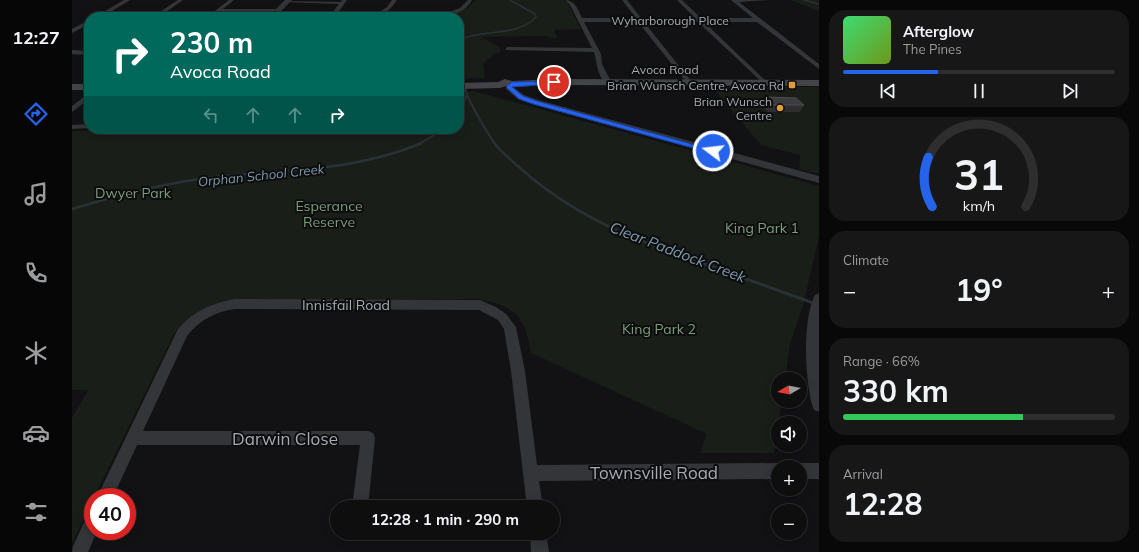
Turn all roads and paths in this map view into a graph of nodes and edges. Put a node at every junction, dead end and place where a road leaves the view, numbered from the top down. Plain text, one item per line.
1 (128, 0) edge
2 (182, 0) edge
3 (232, 0) edge
4 (395, 0) edge
5 (470, 0) edge
6 (567, 0) edge
7 (624, 0) edge
8 (679, 0) edge
9 (734, 0) edge
10 (766, 0) edge
11 (288, 1) edge
12 (344, 2) edge
13 (218, 11) joint
14 (277, 11) joint
15 (107, 12) edge
16 (163, 12) edge
17 (336, 12) edge
18 (383, 12) edge
19 (453, 12) edge
20 (580, 20) junction
21 (640, 20) junction
22 (700, 20) junction
23 (760, 20) junction
24 (84, 25) edge
25 (72, 28) edge
26 (79, 28) junction
27 (72, 31) edge
28 (508, 49) dead end
29 (596, 50) junction
30 (75, 53) edge
31 (72, 57) edge
32 (819, 67) edge
33 (608, 82) junction
34 (689, 82) junction
35 (765, 83) junction
36 (819, 83) edge
37 (507, 85) junction
38 (464, 86) edge
39 (72, 87) edge
40 (84, 87) edge
41 (84, 99) edge
42 (72, 102) edge
43 (80, 103) junction
44 (72, 110) edge
45 (72, 126) edge
46 (84, 126) edge
47 (819, 180) edge
48 (819, 298) edge
49 (819, 405) edge
50 (132, 438) junction
51 (771, 471) edge
52 (807, 471) edge
53 (819, 471) edge
54 (531, 473) junction
55 (108, 488) edge
56 (361, 500) edge
57 (534, 500) edge
58 (85, 540) edge
59 (539, 540) edge
60 (79, 552) edge
61 (540, 552) edge

1 - 15 street
2 - 16 street
3 - 13 street
4 - 18 street
5 - 19 street
6 - 20 street
7 - 21 street
8 - 22 street
9 - 10 street
9 - 23 street
11 - 12 street
11 - 14 street
12 - 17 street
13 - 14 street
20 - 21 street, Wyharborough Place
20 - 29 street
21 - 22 street, Wyharborough Place
21 - 34 street
22 - 23 street, Wyharborough Place
22 - 35 street
23 - 32 street
24 - 26 street
25 - 26 street
26 - 27 street
28 - 29 street
29 - 33 street
30 - 31 street
33 - 34 main road, Avoca Road
33 - 37 main road, Avoca Road
34 - 35 main road, Avoca Road
35 - 36 main road, Avoca Road
37 - 38 main road, Avoca Road
37 - 47 street
39 - 40 main road
41 - 43 street
42 - 43 street
43 - 44 street
45 - 46 street
48 - 49 street
50 - 54 street, Innisfail Road
50 - 55 street, Innisfail Road
50 - 56 street, Darwin Close
51 - 54 street, Townsville Road
52 - 53 street
54 - 57 street, Innisfail Road
58 - 60 street
59 - 61 street

